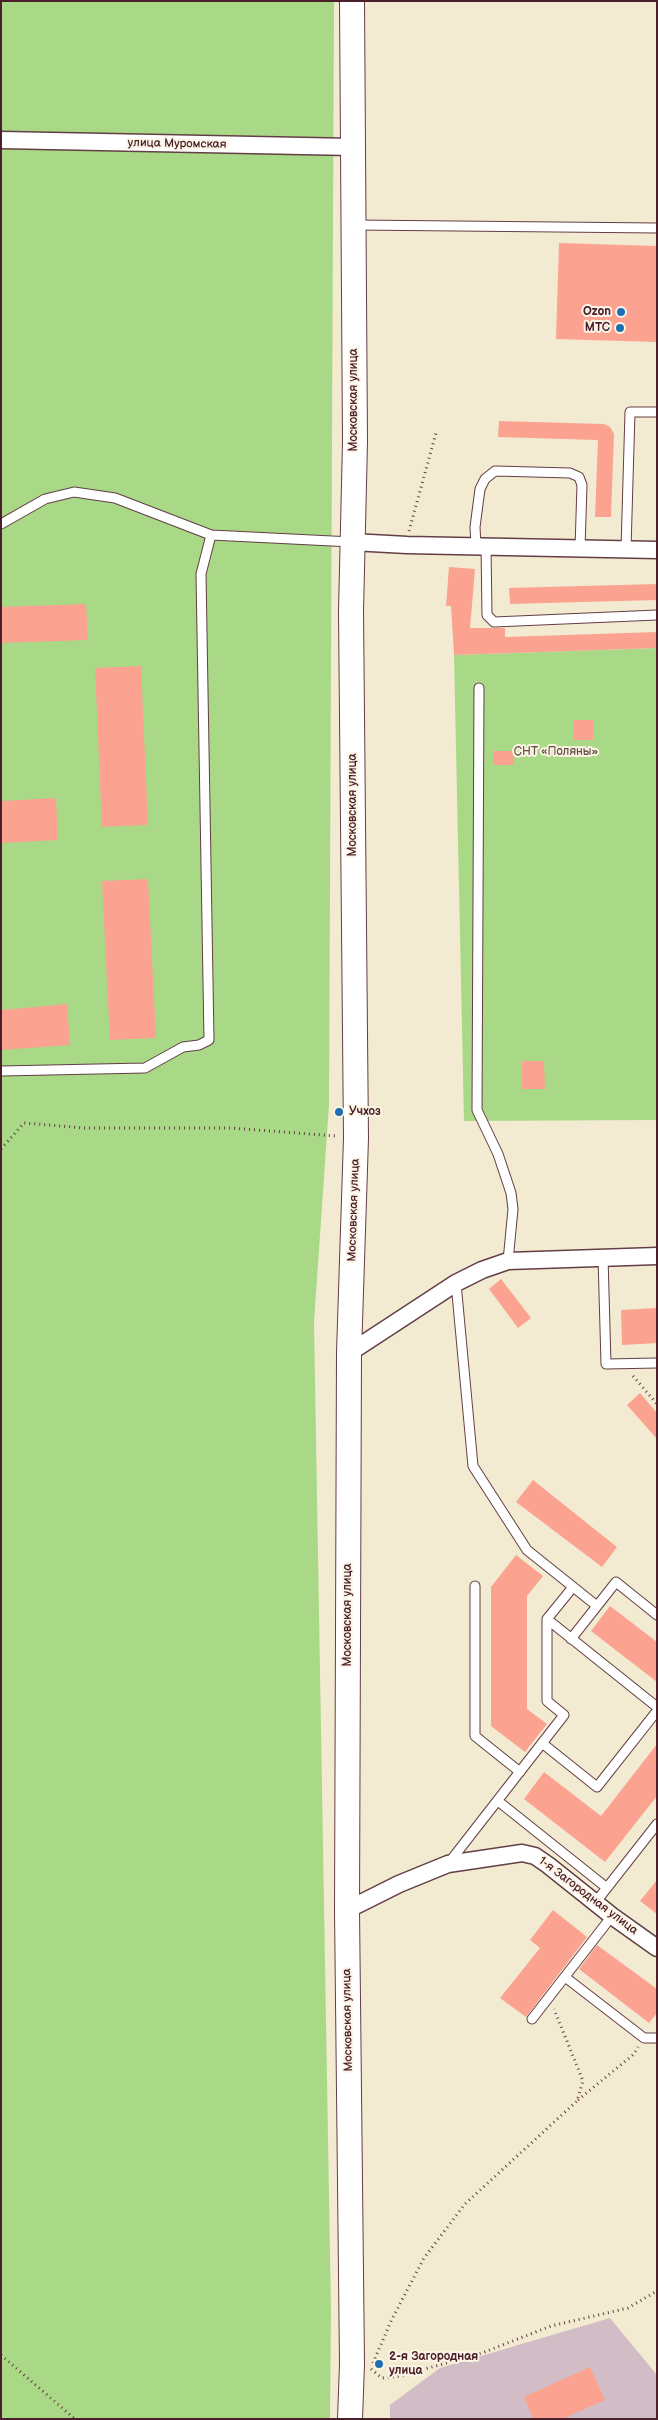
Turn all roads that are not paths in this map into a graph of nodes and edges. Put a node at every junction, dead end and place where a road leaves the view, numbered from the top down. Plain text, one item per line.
1 (352, 1) edge
2 (1, 140) edge
3 (353, 147) junction
4 (354, 225) junction
5 (657, 228) edge
6 (657, 412) edge
7 (1, 524) edge
8 (211, 535) junction
9 (352, 542) junction
10 (481, 546) junction
11 (580, 548) junction
12 (626, 549) junction
13 (657, 550) edge
14 (657, 615) edge
15 (479, 688) dead end
16 (1, 1071) edge
17 (657, 1256) edge
18 (603, 1257) junction
19 (508, 1261) junction
20 (456, 1283) junction
21 (349, 1353) junction
22 (657, 1363) edge
23 (475, 1586) dead end
24 (572, 1587) junction
25 (597, 1606) junction
26 (657, 1615) edge
27 (547, 1619) junction
28 (572, 1638) junction
29 (657, 1707) edge
30 (657, 1711) edge
31 (542, 1743) junction
32 (520, 1772) junction
33 (498, 1801) junction
34 (657, 1824) edge
35 (448, 1864) junction
36 (607, 1888) junction
37 (595, 1903) junction
38 (347, 1910) junction
39 (612, 1916) junction
40 (657, 1948) edge
41 (565, 1977) junction
42 (532, 2019) dead end
43 (657, 2038) edge
44 (350, 2419) edge

1 - 3 main road, Московская улица
2 - 3 street, улица Муромская
3 - 4 main road, Московская улица
4 - 5 lane
4 - 9 main road, Московская улица
6 - 12 lane
7 - 8 lane
8 - 9 lane
8 - 16 lane
9 - 10 street
9 - 21 main road, Московская улица
10 - 11 street
10 - 11 lane
10 - 14 lane
11 - 12 street
12 - 13 street
15 - 19 lane
17 - 18 street
18 - 19 street
18 - 22 lane
19 - 20 street
20 - 21 street
20 - 24 lane
21 - 38 main road, Московская улица
23 - 32 lane
24 - 25 lane
24 - 27 lane
25 - 26 lane
25 - 28 lane
27 - 28 lane
27 - 31 lane
28 - 29 lane
30 - 31 lane
31 - 32 lane
32 - 33 lane
33 - 35 lane
33 - 36 lane
34 - 36 lane
35 - 37 street, 1-я Загородная улица
35 - 38 street, 1-я Загородная улица
36 - 37 lane
37 - 39 street, 1-я Загородная улица
38 - 44 main road, Московская улица
39 - 40 street, 1-я Загородная улица
39 - 41 lane
41 - 42 lane
41 - 43 lane

